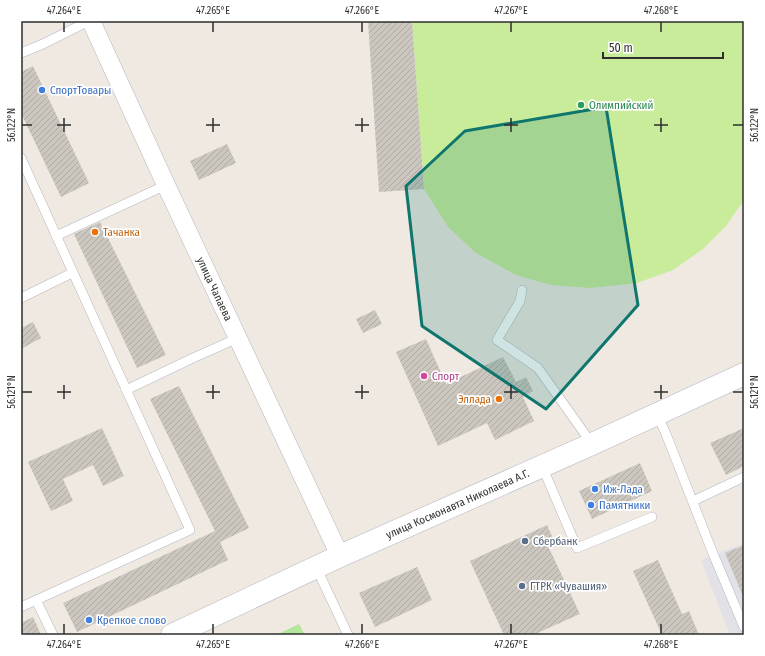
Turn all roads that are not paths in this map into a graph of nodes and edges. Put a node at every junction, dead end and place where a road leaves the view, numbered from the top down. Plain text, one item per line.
1 (90, 21) edge
2 (21, 53) edge
3 (21, 158) edge
4 (166, 185) junction
5 (56, 236) junction
6 (72, 273) junction
7 (522, 290) dead end
8 (21, 298) edge
9 (238, 338) junction
10 (744, 374) edge
11 (126, 390) junction
12 (657, 414) junction
13 (592, 444) junction
14 (542, 466) junction
15 (744, 477) edge
16 (693, 501) junction
17 (652, 517) dead end
18 (340, 556) junction
19 (316, 567) junction
20 (36, 600) junction
21 (21, 607) edge
22 (744, 627) edge
23 (53, 635) edge
24 (172, 635) edge
25 (348, 635) edge

1 - 2 lane
1 - 4 street, улица Чапаева
3 - 5 lane
4 - 5 lane
4 - 9 street, улица Чапаева
5 - 6 lane
6 - 8 lane
6 - 11 lane
7 - 13 lane
9 - 11 lane
9 - 18 street, улица Чапаева
10 - 12 street, улица Космонавта Николаева А.Г.
11 - 20 lane
12 - 13 street, улица Космонавта Николаева А.Г.
12 - 16 lane
13 - 14 street, улица Космонавта Николаева А.Г.
14 - 17 lane
14 - 18 street, улица Космонавта Николаева А.Г.
15 - 16 lane
16 - 22 lane
18 - 19 street, улица Космонавта Николаева А.Г.
19 - 24 street, улица Космонавта Николаева А.Г.
19 - 25 lane
20 - 21 lane
20 - 23 lane

